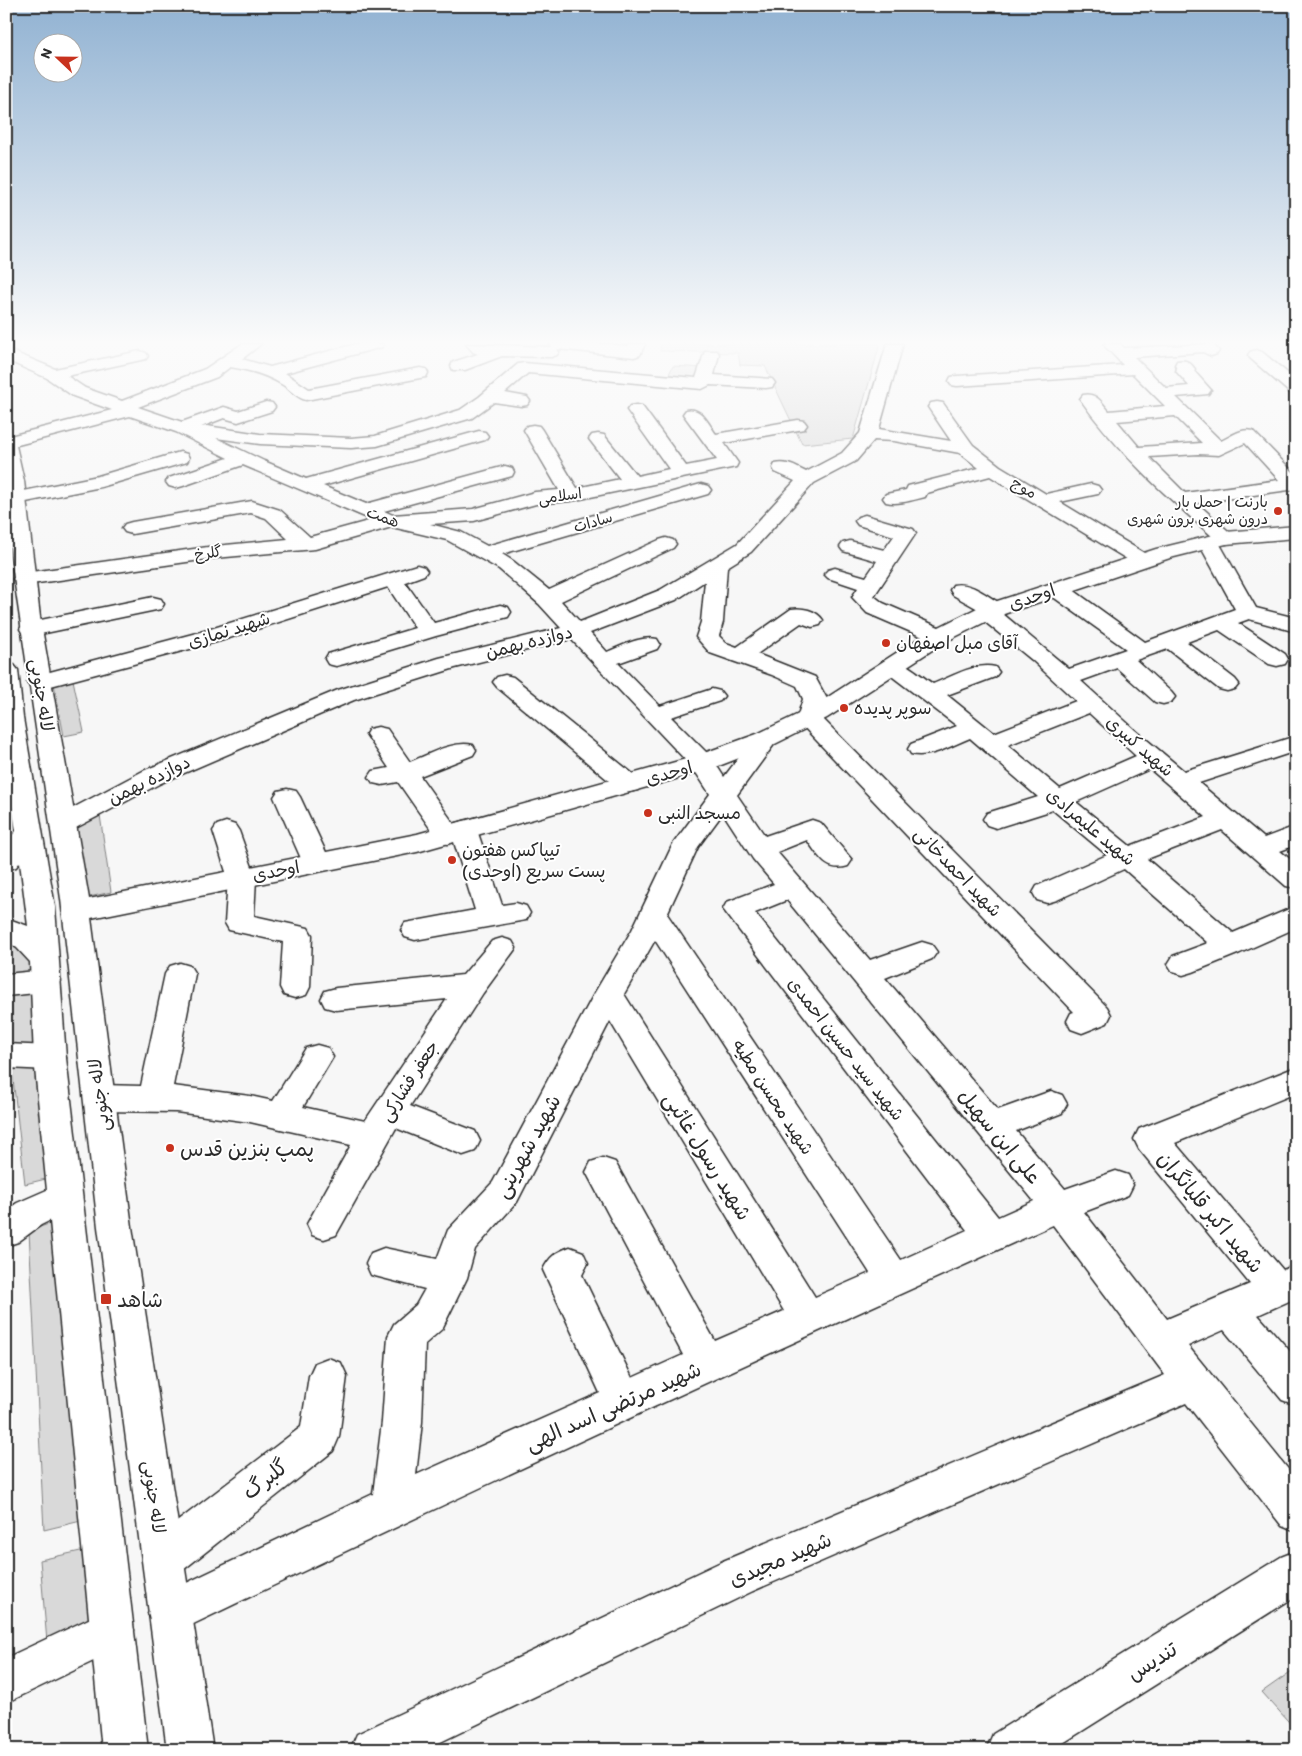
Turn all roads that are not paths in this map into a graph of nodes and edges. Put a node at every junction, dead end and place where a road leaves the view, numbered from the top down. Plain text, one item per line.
1 (63, 426) edge
2 (176, 426) edge
3 (187, 426) edge
4 (401, 426) edge
5 (647, 426) edge
6 (701, 426) edge
7 (749, 426) edge
8 (871, 426) edge
9 (950, 426) edge
10 (1111, 426) edge
11 (1195, 426) edge
12 (182, 428) junction
13 (533, 430) dead end
14 (869, 434) junction
15 (598, 439) dead end
16 (330, 440) junction
17 (712, 440) junction
18 (6, 442) edge
19 (474, 442) dead end
20 (966, 449) junction
21 (1219, 449) junction
22 (1134, 453) junction
23 (180, 458) dead end
24 (244, 459) junction
25 (782, 468) dead end
26 (993, 470) junction
27 (350, 472) junction
28 (505, 472) dead end
29 (681, 473) junction
30 (807, 479) junction
31 (176, 482) dead end
32 (633, 483) junction
33 (1294, 483) edge
34 (305, 485) junction
35 (701, 490) dead end
36 (1092, 490) dead end
37 (571, 495) junction
38 (893, 498) dead end
39 (1181, 499) junction
40 (1044, 500) junction
41 (365, 510) junction
42 (13, 512) edge
43 (391, 521) junction
44 (864, 521) dead end
45 (132, 528) dead end
46 (1296, 532) edge
47 (1217, 540) junction
48 (304, 544) junction
49 (666, 544) dead end
50 (850, 547) dead end
51 (485, 553) junction
52 (890, 558) junction
53 (1142, 560) junction
54 (17, 562) edge
55 (717, 565) junction
56 (417, 571) dead end
57 (835, 574) dead end
58 (393, 579) junction
59 (871, 585) junction
60 (1057, 589) junction
61 (961, 590) dead end
62 (547, 599) junction
63 (140, 601) dead end
64 (991, 611) junction
65 (500, 612) dead end
66 (1248, 612) junction
67 (1290, 619) edge
68 (812, 620) dead end
69 (1222, 622) junction
70 (31, 629) junction
71 (428, 631) junction
72 (576, 631) junction
73 (940, 636) junction
74 (1171, 640) junction
75 (649, 644) dead end
76 (1142, 650) junction
77 (740, 656) junction
78 (1120, 658) junction
79 (336, 659) dead end
80 (1277, 659) dead end
81 (603, 661) junction
82 (893, 666) junction
83 (987, 672) dead end
84 (538, 678) dead end
85 (15, 679) edge
86 (1064, 679) junction
87 (1227, 684) dead end
88 (930, 694) junction
89 (712, 696) dead end
90 (1164, 696) dead end
91 (1091, 704) junction
92 (654, 715) junction
93 (809, 718) junction
94 (982, 736) junction
95 (766, 739) junction
96 (1296, 743) edge
97 (920, 749) dead end
98 (464, 750) dead end
99 (1153, 758) junction
100 (702, 763) junction
101 (1180, 781) junction
102 (629, 784) junction
103 (722, 795) junction
104 (286, 797) dead end
105 (1057, 800) junction
106 (996, 818) dead end
107 (1225, 819) junction
108 (64, 824) junction
109 (30, 830) junction
110 (226, 831) dead end
111 (456, 832) junction
112 (1296, 835) edge
113 (760, 848) junction
114 (1260, 849) junction
115 (1127, 856) junction
116 (838, 860) dead end
117 (6, 861) edge
118 (316, 863) junction
119 (242, 878) junction
120 (1296, 879) edge
121 (792, 888) junction
122 (1047, 893) dead end
123 (77, 911) junction
124 (653, 915) junction
125 (1296, 916) edge
126 (6, 928) edge
127 (415, 930) dead end
128 (1230, 946) junction
129 (502, 948) dead end
130 (922, 952) dead end
131 (1183, 964) dead end
132 (45, 970) junction
133 (180, 974) dead end
134 (864, 974) junction
135 (6, 985) edge
136 (472, 985) junction
137 (295, 987) dead end
138 (609, 994) junction
139 (336, 999) dead end
140 (1082, 1021) dead end
141 (6, 1056) edge
142 (317, 1057) dead end
143 (50, 1058) junction
144 (1296, 1079) edge
145 (100, 1098) junction
146 (154, 1099) junction
147 (1051, 1104) dead end
148 (281, 1116) junction
149 (381, 1124) junction
150 (991, 1127) junction
151 (463, 1141) dead end
152 (603, 1172) dead end
153 (1116, 1185) dead end
154 (65, 1196) junction
155 (1059, 1206) junction
156 (324, 1224) dead end
157 (6, 1231) edge
158 (992, 1236) junction
159 (570, 1262) dead end
160 (384, 1264) dead end
161 (449, 1278) junction
162 (894, 1280) junction
163 (1286, 1285) edge
164 (1230, 1309) junction
165 (808, 1318) junction
166 (1160, 1340) junction
167 (707, 1364) junction
168 (328, 1376) dead end
169 (1193, 1382) junction
170 (1296, 1387) edge
171 (623, 1401) junction
172 (391, 1508) junction
173 (1296, 1512) edge
174 (162, 1559) junction
175 (1296, 1572) edge
176 (170, 1613) junction
177 (112, 1630) junction
178 (6, 1681) edge
179 (125, 1750) edge
180 (190, 1750) edge
181 (373, 1750) edge
182 (1009, 1750) edge

1 - 18 street
2 - 12 street, همت
3 - 12 street
4 - 16 street
5 - 29 street
6 - 17 street
7 - 17 street
8 - 14 street, دوازده بهمن
9 - 20 street
10 - 22 street
11 - 21 street
12 - 16 street
12 - 24 street, همت
13 - 37 street
14 - 20 street, موج
14 - 30 street, دوازده بهمن
15 - 32 street
16 - 27 street
17 - 29 street, اسلامی
18 - 42 street, لاله جنوبی
19 - 27 street
20 - 26 street, موج
21 - 22 street
21 - 33 street
22 - 39 street
23 - 42 street
24 - 31 street
24 - 34 street, همت
25 - 30 street
26 - 38 street
26 - 40 street, موج
27 - 34 street
28 - 41 street
29 - 32 street, اسلامی
30 - 55 street, دوازده بهمن
32 - 37 street, اسلامی
33 - 39 street
34 - 41 street, همت
35 - 51 street, سادات
36 - 40 street
37 - 43 street, اسلامی
39 - 47 street
40 - 53 street, موج
41 - 43 street, همت
42 - 54 street, لاله جنوبی
43 - 48 street, گلرخ
43 - 51 street, همت
44 - 52 street
45 - 48 street
46 - 47 street, اوحدی
47 - 53 street, اوحدی
47 - 66 street
48 - 54 street, گلرخ
49 - 62 street
50 - 52 street
51 - 62 street, همت
52 - 59 street
53 - 60 street, اوحدی
54 - 70 street, لاله جنوبی
55 - 72 street, دوازده بهمن
55 - 77 street
56 - 58 street, شهید نمازی
57 - 59 street
58 - 71 street
58 - 85 street, شهید نمازی
59 - 73 street
60 - 64 street, اوحدی
60 - 76 street
61 - 64 street, شهید کبیری
62 - 72 street, همت
63 - 70 street
64 - 73 street, اوحدی
64 - 86 street, شهید کبیری
65 - 71 street
66 - 67 street
66 - 69 street
68 - 77 street
69 - 74 street
69 - 80 street
70 - 85 street, لاله جنوبی
71 - 79 street
72 - 81 street, همت
72 - 108 street, دوازده بهمن
73 - 82 street, اوحدی
74 - 76 street
74 - 87 street
75 - 81 street
76 - 78 street
77 - 93 street
78 - 86 street
78 - 90 street
81 - 92 street, همت
82 - 88 street, شهید علیمرادی
82 - 93 street, اوحدی
83 - 88 street
84 - 102 street
85 - 108 street, لاله جنوبی
85 - 109 street, لاله جنوبی
86 - 91 street, شهید کبیری
88 - 94 street, شهید علیمرادی
89 - 92 street
91 - 94 street
91 - 99 street, شهید کبیری
92 - 100 street, همت
93 - 95 street, اوحدی
93 - 140 street, شهید احمدخانی
94 - 97 street
94 - 105 street, شهید علیمرادی
95 - 100 street, اوحدی
95 - 103 street, شهید شهرینی
96 - 101 street
98 - 111 street
99 - 101 street, شهید کبیری
99 - 105 street
100 - 102 street, اوحدی
100 - 103 street, علی ابن سهیل
101 - 107 street, شهید کبیری
102 - 111 street, اوحدی
103 - 113 street, علی ابن سهیل
103 - 124 street, شهید شهرینی
104 - 118 street
105 - 106 street
105 - 115 street, شهید علیمرادی
107 - 114 street, شهید کبیری
107 - 115 street
108 - 123 street, لاله جنوبی
109 - 117 street
109 - 132 street, لاله جنوبی
110 - 119 street
111 - 118 street, اوحدی
111 - 127 street
112 - 114 street
113 - 116 street
113 - 121 street, علی ابن سهیل
114 - 120 street, شهید کبیری
115 - 122 street
115 - 128 street, شهید علیمرادی
118 - 119 street, اوحدی
119 - 123 street, اوحدی
119 - 137 street
121 - 134 street, علی ابن سهیل
121 - 158 street, شهید سید حسین احمدی
123 - 145 street, لاله جنوبی
124 - 138 street, شهید شهرینی
124 - 162 street, شهید محسن مطیه
125 - 128 street
126 - 132 street
128 - 131 street
129 - 136 street, جعفر فشارکی
130 - 134 street
132 - 135 street
132 - 143 street, لاله جنوبی
133 - 146 street
134 - 150 street, علی ابن سهیل
136 - 139 street
136 - 149 street, جعفر فشارکی
138 - 161 street, شهید شهرینی
138 - 165 street, شهید رسول غائبی
141 - 143 street
142 - 148 street
143 - 154 street, لاله جنوبی
144 - 163 street, شهید اکبر قلیانگران
145 - 146 street, جعفر فشارکی
145 - 174 street, لاله جنوبی
146 - 148 street, جعفر فشارکی
147 - 150 street
148 - 149 street, جعفر فشارکی
149 - 151 street
149 - 156 street
150 - 155 street, علی ابن سهیل
152 - 167 street
153 - 155 street, شهید مرتضی اسد الهی
154 - 157 street
154 - 177 street, لاله جنوبی
155 - 158 street, شهید مرتضی اسد الهی
155 - 166 street, علی ابن سهیل
158 - 162 street, شهید مرتضی اسد الهی
159 - 171 street
160 - 161 street
161 - 172 street, شهید شهرینی
162 - 165 street, شهید مرتضی اسد الهی
163 - 164 street
164 - 166 street
164 - 170 street
165 - 167 street, شهید مرتضی اسد الهی
166 - 169 street, علی ابن سهیل
167 - 171 street, شهید مرتضی اسد الهی
168 - 174 street, گلبرگ
169 - 173 street, علی ابن سهیل
169 - 181 street, شهید مجیدی
171 - 172 street, شهید مرتضی اسد الهی
172 - 176 street, شهید مرتضی اسد الهی
174 - 176 street, لاله جنوبی
175 - 182 street, تندیس
176 - 180 street, لاله جنوبی
177 - 178 street
177 - 179 street, لاله جنوبی

